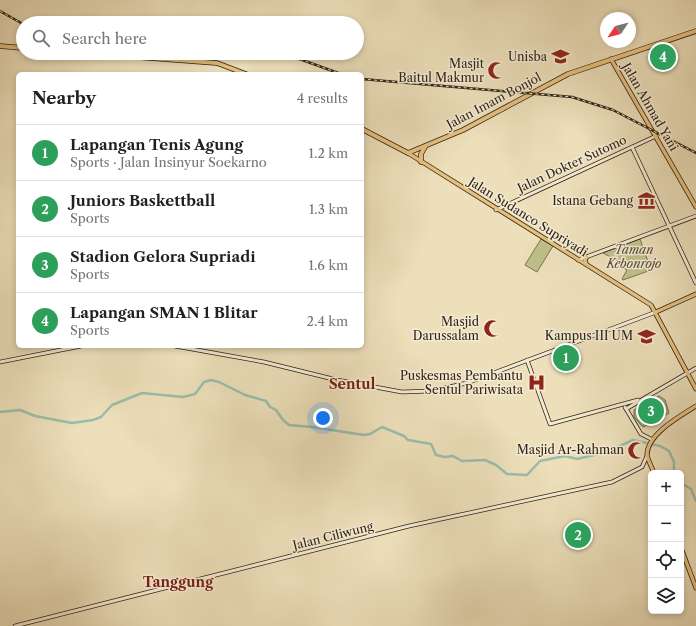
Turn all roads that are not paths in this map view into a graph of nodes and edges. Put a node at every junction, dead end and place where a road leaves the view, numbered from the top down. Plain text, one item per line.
1 (696, 31) edge
2 (0, 46) edge
3 (16, 47) edge
4 (611, 59) junction
5 (175, 60) edge
6 (241, 72) edge
7 (364, 130) edge
8 (654, 137) junction
9 (425, 146) junction
10 (632, 147) junction
11 (408, 153) junction
12 (421, 162) junction
13 (696, 207) edge
14 (496, 210) junction
15 (695, 217) edge
16 (668, 227) junction
17 (587, 257) junction
18 (578, 260) junction
19 (586, 264) junction
20 (696, 283) edge
21 (696, 294) edge
22 (652, 305) junction
23 (664, 309) junction
24 (656, 312) junction
25 (71, 348) edge
26 (186, 348) edge
27 (527, 360) junction
28 (0, 362) edge
29 (696, 368) edge
30 (687, 373) junction
31 (696, 389) edge
32 (638, 400) junction
33 (623, 404) junction
34 (696, 406) edge
35 (626, 409) junction
36 (651, 440) junction
37 (647, 456) junction
38 (650, 463) junction
39 (642, 467) junction
40 (653, 470) edge
41 (684, 556) edge
42 (696, 587) edge
43 (15, 626) edge

1 - 4 highway, Jalan Imam Bonjol
2 - 3 highway
4 - 8 main road, Jalan Ahmad Yani
4 - 9 highway, Jalan Imam Bonjol
5 - 6 highway
7 - 11 highway
8 - 10 main road, Jalan Dokter Sutomo
8 - 13 main road, Jalan Ahmad Yani
9 - 11 highway, Jalan Imam Bonjol
9 - 12 highway
10 - 14 main road, Jalan Dokter Sutomo
10 - 16 main road
11 - 12 main road, Jalan Sudanco Supriyadi
12 - 14 main road, Jalan Sudanco Supriyadi
14 - 18 main road, Jalan Sudanco Supriyadi
15 - 16 main road
16 - 17 main road
16 - 20 main road
17 - 18 main road
17 - 19 main road
18 - 19 main road, Jalan Sudanco Supriyadi
19 - 22 main road, Jalan Sudanco Supriyadi
21 - 23 main road
22 - 23 main road
22 - 24 main road, Jalan Sudanco Supriyadi
23 - 24 main road
24 - 27 main road
24 - 30 main road, Jalan Sudanco Supriyadi
25 - 28 main road
26 - 27 main road
27 - 33 main road
29 - 30 main road
30 - 31 main road, Jalan Sudanco Supriyadi
30 - 32 main road
32 - 33 main road
32 - 35 main road
33 - 35 main road
34 - 36 main road
35 - 36 main road
36 - 37 main road
37 - 38 main road
37 - 39 main road
38 - 39 main road, Jalan Ciliwung
38 - 40 main road
39 - 43 main road, Jalan Ciliwung
41 - 42 main road

